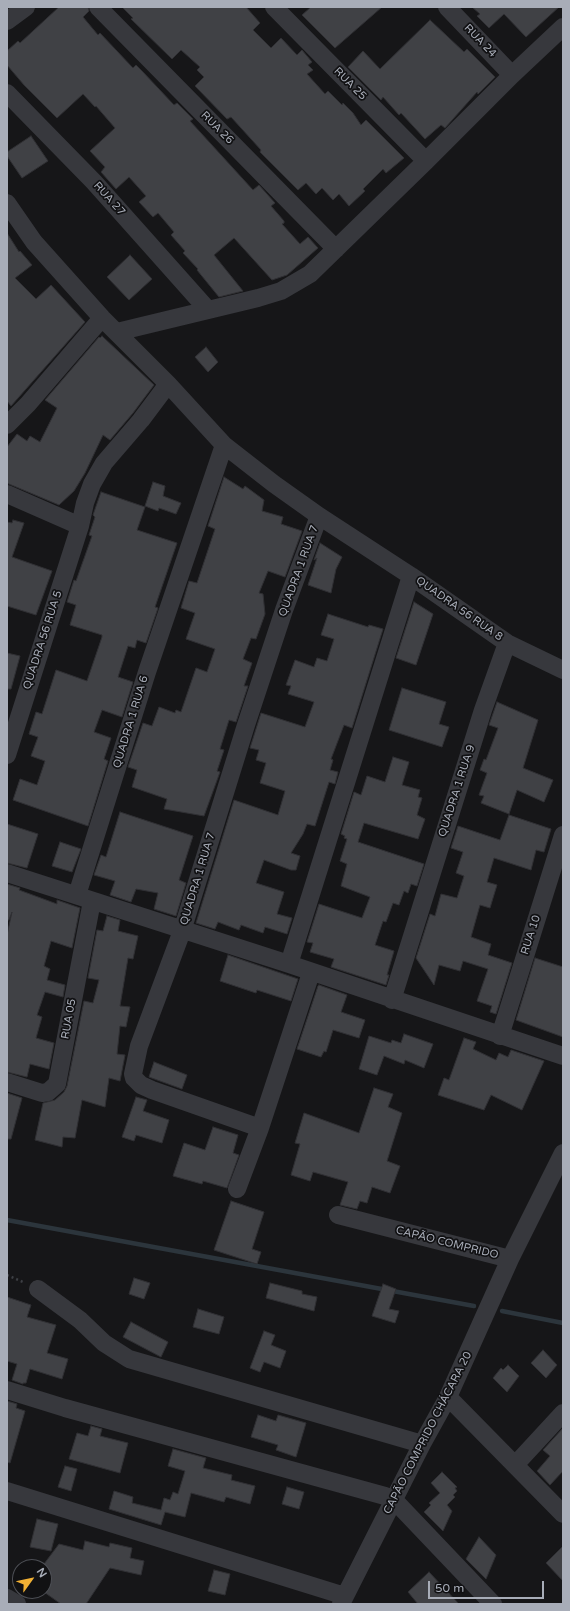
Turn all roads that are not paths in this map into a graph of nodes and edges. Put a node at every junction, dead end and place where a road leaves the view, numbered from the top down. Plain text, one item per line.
1 (26, 7) edge
2 (98, 7) edge
3 (274, 7) edge
4 (447, 7) edge
5 (7, 21) edge
6 (563, 27) edge
7 (512, 75) junction
8 (7, 93) edge
9 (426, 161) junction
10 (7, 203) edge
11 (336, 248) junction
12 (208, 310) junction
13 (102, 318) junction
14 (117, 332) junction
15 (168, 384) junction
16 (7, 425) edge
17 (224, 445) junction
18 (7, 494) edge
19 (319, 516) junction
20 (80, 526) junction
21 (411, 576) junction
22 (507, 642) junction
23 (563, 670) edge
24 (7, 755) edge
25 (563, 835) edge
26 (7, 873) edge
27 (84, 898) junction
28 (182, 931) junction
29 (289, 964) junction
30 (311, 973) junction
31 (392, 1000) junction
32 (500, 1036) junction
33 (563, 1056) edge
34 (7, 1082) edge
35 (260, 1128) junction
36 (563, 1153) edge
37 (237, 1189) dead end
38 (338, 1215) dead end
39 (510, 1259) junction
40 (38, 1289) dead end
41 (7, 1390) edge
42 (448, 1397) junction
43 (563, 1413) edge
44 (422, 1444) junction
45 (515, 1465) junction
46 (7, 1491) edge
47 (394, 1500) junction
48 (563, 1514) edge
49 (7, 1598) edge
50 (343, 1600) edge
51 (17, 1604) edge
52 (493, 1604) edge

1 - 5 street
2 - 11 street, RUA 26
3 - 9 street, RUA 25
4 - 7 street, RUA 24
6 - 7 street
7 - 9 street
8 - 12 street, RUA 27
9 - 11 street
10 - 13 street
11 - 12 street
12 - 14 street
13 - 14 street
13 - 16 street
14 - 15 street
15 - 17 street
15 - 20 street, QUADRA 56 RUA 5
17 - 19 street, QUADRA 1 RUA 7
17 - 27 street, QUADRA 1 RUA 6
18 - 20 street
19 - 21 street, QUADRA 56 RUA 8
19 - 28 street, QUADRA 1 RUA 7
20 - 24 street, QUADRA 56 RUA 5
21 - 22 street, QUADRA 56 RUA 8
21 - 29 street
22 - 23 street
22 - 31 street, QUADRA 1 RUA 9
25 - 32 street, RUA 10
26 - 27 street
27 - 28 street
27 - 34 street, RUA 05
28 - 29 street, QUADRA 1 RUA 7
28 - 35 street
29 - 30 street
30 - 31 street
30 - 35 street
31 - 32 street
32 - 33 street
35 - 37 street
36 - 39 street, CAPÃO COMPRIDO
38 - 39 street, CAPÃO COMPRIDO
39 - 42 street, CAPÃO COMPRIDO CHÁCARA 20
40 - 44 street
41 - 47 street
42 - 44 street, CAPÃO COMPRIDO CHÁCARA 20
42 - 45 street
43 - 45 street
44 - 47 street, CAPÃO COMPRIDO CHÁCARA 20
45 - 48 street
46 - 50 street
47 - 50 street, CAPÃO COMPRIDO CHÁCARA 20
47 - 52 street
49 - 51 street

